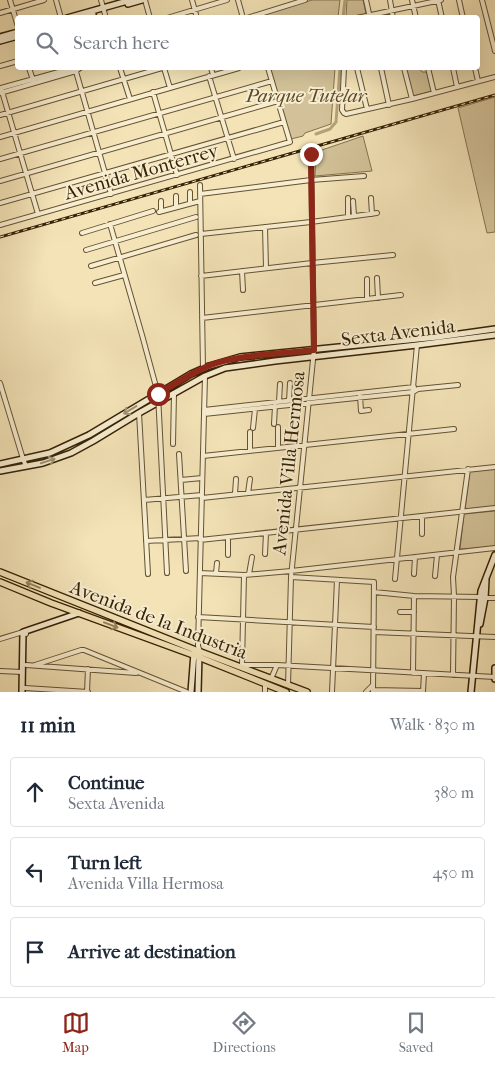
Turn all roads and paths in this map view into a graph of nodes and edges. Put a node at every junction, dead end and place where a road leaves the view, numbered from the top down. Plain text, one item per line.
1 (10, 0) edge
2 (44, 0) edge
3 (56, 0) edge
4 (101, 0) edge
5 (131, 0) edge
6 (144, 0) edge
7 (192, 0) edge
8 (228, 0) edge
9 (238, 0) edge
10 (284, 0) edge
11 (306, 0) edge
12 (366, 0) edge
13 (390, 0) edge
14 (412, 0) edge
15 (439, 0) edge
16 (459, 0) edge
17 (482, 0) edge
18 (286, 6) junction
19 (413, 6) junction
20 (12, 9) junction
21 (104, 10) junction
22 (195, 10) junction
23 (392, 10) junction
24 (0, 13) edge
25 (60, 15) edge
26 (81, 15) edge
27 (90, 15) edge
28 (105, 15) edge
29 (149, 15) edge
30 (178, 15) edge
31 (196, 15) edge
32 (244, 15) edge
33 (260, 15) edge
34 (369, 15) edge
35 (373, 15) edge
36 (393, 15) edge
37 (415, 15) edge
38 (442, 15) edge
39 (462, 15) edge
40 (15, 18) edge
41 (15, 33) edge
42 (0, 36) edge
43 (15, 37) edge
44 (0, 41) edge
45 (495, 51) edge
46 (15, 62) edge
47 (0, 66) edge
48 (30, 70) edge
49 (70, 70) edge
50 (77, 70) edge
51 (121, 70) edge
52 (156, 70) edge
53 (164, 70) edge
54 (211, 70) edge
55 (233, 70) edge
56 (269, 70) edge
57 (344, 70) edge
58 (357, 70) edge
59 (381, 70) edge
60 (405, 70) edge
61 (428, 70) edge
62 (453, 70) edge
63 (475, 70) edge
64 (211, 76) junction
65 (495, 76) edge
66 (124, 79) junction
67 (33, 81) junction
68 (272, 81) junction
69 (478, 81) junction
70 (457, 87) junction
71 (170, 88) junction
72 (1, 90) edge
73 (82, 91) junction
74 (153, 92) junction
75 (434, 93) junction
76 (215, 97) junction
77 (130, 99) junction
78 (412, 99) junction
79 (278, 101) junction
80 (389, 105) junction
81 (367, 109) junction
82 (88, 111) junction
83 (8, 112) junction
84 (159, 114) junction
85 (0, 115) edge
86 (222, 118) junction
87 (284, 122) junction
88 (14, 132) junction
89 (94, 132) junction
90 (165, 134) junction
91 (0, 136) edge
92 (228, 138) junction
93 (100, 153) junction
94 (20, 154) junction
95 (171, 154) junction
96 (311, 154) dead end
97 (234, 158) junction
98 (0, 160) edge
99 (106, 173) junction
100 (26, 174) junction
101 (177, 175) junction
102 (364, 176) dead end
103 (311, 180) junction
104 (0, 181) edge
105 (200, 185) dead end
106 (190, 192) dead end
107 (32, 194) junction
108 (111, 194) junction
109 (200, 194) junction
110 (176, 196) dead end
111 (348, 198) dead end
112 (371, 198) dead end
113 (161, 201) dead end
114 (200, 201) junction
115 (353, 201) dead end
116 (0, 203) edge
117 (190, 203) junction
118 (176, 208) junction
119 (153, 212) dead end
120 (38, 214) junction
121 (354, 216) junction
122 (348, 217) junction
123 (196, 218) dead end
124 (312, 222) junction
125 (110, 224) junction
126 (0, 225) edge
127 (265, 227) junction
128 (82, 233) dead end
129 (199, 234) junction
130 (115, 242) junction
131 (86, 250) dead end
132 (393, 255) dead end
133 (120, 258) junction
134 (312, 263) junction
135 (91, 266) dead end
136 (266, 268) junction
137 (242, 271) junction
138 (124, 274) junction
139 (201, 276) junction
140 (377, 278) dead end
141 (367, 279) dead end
142 (95, 283) dead end
143 (243, 290) dead end
144 (401, 296) dead end
145 (378, 298) junction
146 (367, 299) junction
147 (313, 305) junction
148 (202, 318) junction
149 (495, 329) edge
150 (495, 335) edge
151 (417, 345) junction
152 (314, 350) junction
153 (313, 357) junction
154 (203, 369) junction
155 (205, 376) junction
156 (0, 383) edge
157 (290, 383) dead end
158 (280, 384) dead end
159 (458, 385) dead end
160 (413, 389) junction
161 (174, 393) junction
162 (158, 394) junction
163 (360, 395) junction
164 (289, 401) junction
165 (308, 401) junction
166 (158, 402) junction
167 (279, 402) junction
168 (275, 406) junction
169 (257, 407) junction
170 (369, 410) dead end
171 (204, 412) junction
172 (139, 413) junction
173 (274, 424) dead end
174 (278, 427) dead end
175 (454, 429) dead end
176 (408, 434) junction
177 (173, 444) dead end
178 (304, 445) junction
179 (278, 448) junction
180 (250, 451) junction
181 (179, 454) dead end
182 (203, 456) junction
183 (23, 459) junction
184 (0, 464) edge
185 (26, 466) junction
186 (495, 467) edge
187 (468, 470) junction
188 (0, 471) edge
189 (405, 476) junction
190 (202, 478) junction
191 (236, 479) dead end
192 (250, 479) dead end
193 (181, 480) junction
194 (300, 488) junction
195 (248, 493) junction
196 (235, 494) junction
197 (182, 497) junction
198 (202, 497) junction
199 (164, 498) junction
200 (144, 500) junction
201 (495, 508) edge
202 (462, 511) junction
203 (422, 516) junction
204 (401, 518) junction
205 (296, 530) junction
206 (266, 533) junction
207 (422, 534) dead end
208 (228, 537) junction
209 (184, 539) junction
210 (200, 539) junction
211 (166, 540) junction
212 (146, 541) junction
213 (495, 548) edge
214 (456, 552) junction
215 (264, 554) dead end
216 (436, 554) junction
217 (228, 555) dead end
218 (495, 555) edge
219 (252, 556) dead end
220 (414, 557) junction
221 (397, 559) junction
222 (217, 563) dead end
223 (186, 571) dead end
224 (291, 571) junction
225 (0, 572) edge
226 (167, 573) dead end
227 (200, 573) junction
228 (216, 573) junction
229 (148, 574) dead end
230 (414, 574) dead end
231 (247, 575) junction
232 (435, 576) dead end
233 (291, 577) junction
234 (395, 579) dead end
235 (337, 580) junction
236 (0, 582) edge
237 (374, 592) junction
238 (414, 596) junction
239 (454, 596) junction
240 (482, 597) junction
241 (495, 598) edge
242 (400, 612) dead end
243 (414, 612) junction
244 (82, 614) junction
245 (198, 617) junction
246 (243, 620) junction
247 (289, 622) junction
248 (335, 624) junction
249 (374, 626) junction
250 (374, 632) junction
251 (24, 633) junction
252 (414, 634) junction
253 (454, 635) junction
254 (477, 637) junction
255 (495, 637) edge
256 (0, 639) edge
257 (197, 652) junction
258 (35, 665) junction
259 (277, 665) junction
260 (242, 666) junction
261 (288, 666) junction
262 (24, 668) junction
263 (334, 668) junction
264 (495, 668) edge
265 (88, 669) junction
266 (0, 671) edge
267 (374, 671) junction
268 (413, 673) junction
269 (141, 674) junction
270 (424, 674) junction
271 (453, 675) junction
272 (473, 676) junction
273 (495, 678) edge
274 (271, 679) junction
275 (265, 684) junction
276 (288, 685) junction
277 (278, 689) junction
278 (373, 689) edge
279 (24, 690) edge
280 (423, 691) edge
281 (88, 692) edge
282 (187, 692) edge
283 (191, 692) edge
284 (198, 692) edge
285 (265, 692) edge
286 (286, 692) edge
287 (307, 692) edge
288 (332, 692) edge
289 (366, 692) edge
290 (471, 692) edge

1 - 20 street
2 - 20 street
3 - 25 street
4 - 21 street
5 - 21 main road
6 - 21 main road
6 - 29 street
7 - 22 street
8 - 22 street
9 - 32 street
10 - 18 street
11 - 18 street
12 - 34 street
13 - 23 street
14 - 19 street
15 - 19 street
15 - 38 street
16 - 39 street
17 - 45 street
18 - 33 street
19 - 23 street
19 - 37 street
20 - 24 street
20 - 40 street
21 - 26 main road
21 - 27 main road
21 - 28 street
22 - 30 street
22 - 31 street
23 - 35 street
23 - 36 street
41 - 42 main road
43 - 44 main road
46 - 47 street
48 - 67 street
49 - 67 street
50 - 73 street
51 - 66 street
52 - 66 street
53 - 71 street
54 - 64 street
55 - 64 street
56 - 68 street
57 - 81 street
58 - 81 street
59 - 80 street
60 - 78 street
61 - 75 street
62 - 70 street
63 - 69 street
64 - 71 street
64 - 76 street
65 - 69 street
66 - 73 street
66 - 77 street
67 - 72 street
68 - 76 street
68 - 79 street
69 - 70 street
70 - 75 street
71 - 74 street
72 - 83 street
73 - 82 street
73 - 83 street
74 - 77 street
74 - 84 street
75 - 78 street
76 - 84 street
76 - 86 street
77 - 82 street
78 - 80 street
79 - 86 street
79 - 87 street
80 - 81 street
82 - 88 street
82 - 89 street
83 - 85 street
83 - 88 street
84 - 89 street
84 - 90 street
86 - 90 street
86 - 92 street
87 - 92 street
87 - 97 street, Avenida Monterrey
88 - 91 street
88 - 94 street
89 - 93 street
89 - 94 street
90 - 93 street
90 - 95 street
92 - 95 street
92 - 97 street
93 - 99 street
93 - 100 street
94 - 98 street
94 - 100 street
95 - 99 street
95 - 101 street
96 - 103 street, Avenida Villa Hermosa
97 - 101 street, Avenida Monterrey
99 - 107 street
99 - 108 street
100 - 104 street
100 - 107 street
101 - 108 street, Avenida Monterrey
102 - 103 street
103 - 109 street
103 - 124 street, Avenida Villa Hermosa
105 - 109 street
106 - 117 street
107 - 116 street
107 - 120 street
108 - 120 street, Avenida Monterrey
109 - 114 street
110 - 118 street
111 - 122 street
112 - 121 street
113 - 118 street
114 - 117 street
114 - 129 street
115 - 121 street
117 - 118 street
119 - 125 street
120 - 126 street, Avenida Monterrey
121 - 122 street
122 - 124 street
123 - 130 street
124 - 127 street
124 - 134 street, Avenida Villa Hermosa
125 - 128 street
125 - 130 street
127 - 129 street
127 - 136 street
129 - 133 street
129 - 139 street
130 - 131 street
130 - 133 street
132 - 134 street
133 - 135 street
133 - 138 street
134 - 136 street
134 - 147 street, Avenida Villa Hermosa
136 - 137 street
137 - 139 street
137 - 143 street
138 - 142 street
138 - 162 street
139 - 148 street
140 - 145 street
141 - 146 street
144 - 145 street
145 - 146 street
146 - 147 street
147 - 148 street
147 - 152 street, Avenida Villa Hermosa
148 - 154 street
149 - 152 main road, Sexta Avenida
150 - 151 main road, Sexta Avenida
151 - 153 main road, Sexta Avenida
151 - 160 street
152 - 153 street, Avenida Villa Hermosa
152 - 154 main road, Sexta Avenida
153 - 155 main road, Sexta Avenida
153 - 165 street, Avenida Villa Hermosa
154 - 162 main road, Sexta Avenida
155 - 161 main road, Sexta Avenida
155 - 171 street
156 - 183 street
157 - 164 street
158 - 167 street
159 - 160 street
160 - 163 street
160 - 176 street
161 - 166 main road, Sexta Avenida
161 - 177 street
162 - 166 street
162 -> 183 main road, Sexta Avenida
163 - 165 street
163 - 170 street
164 - 165 street
164 - 167 street
165 - 168 street
165 - 178 street, Avenida Villa Hermosa
166 - 172 main road, Sexta Avenida
166 - 199 street
167 - 169 street
168 - 169 street
168 - 173 street
169 - 171 street
169 - 180 street
171 - 182 street
185 -> 172 main road, Sexta Avenida
172 - 200 street
174 - 179 street
175 - 176 street
176 - 178 street
176 - 189 street
178 - 179 street
178 - 194 street, Avenida Villa Hermosa
179 - 180 street
180 - 182 street
181 - 193 street
182 - 190 street
183 - 184 main road, Sexta Avenida
183 - 185 street
185 - 188 main road, Sexta Avenida
186 - 187 street
187 - 189 street
187 - 202 street
189 - 194 street
189 - 204 street
190 - 193 street
190 - 198 street
191 - 196 street
192 - 195 street
193 - 197 street
194 - 195 street
194 - 205 street, Avenida Villa Hermosa
195 - 196 street
196 - 198 street
197 - 198 street
197 - 199 street
197 - 209 street
198 - 210 street
199 - 200 street
199 - 211 street
200 - 212 street
201 - 202 street
202 - 203 street
202 - 214 street
203 - 204 street
203 - 207 street
204 - 205 street
204 - 221 street
205 - 206 street
205 - 224 street, Avenida Villa Hermosa
206 - 208 street
206 - 215 street
208 - 210 street
208 - 217 street
209 - 210 street
209 - 211 street
209 - 223 street
210 - 227 street
211 - 212 street
211 - 226 street
212 - 229 street
213 - 214 street
214 - 216 street
214 - 239 street
216 - 220 street
216 - 232 street
218 - 240 main road
219 - 231 street
220 - 221 street
220 - 230 street
221 - 224 street
221 - 234 street
222 - 228 street
224 - 231 street
224 - 233 street, Avenida Villa Hermosa
257 -> 225 main road, Avenida de la Industria
227 - 228 street
227 - 245 street
228 - 231 street
231 - 246 street
233 - 235 street
233 - 247 street, Avenida Villa Hermosa
235 - 237 street
235 - 248 street
236 - 244 main road, Avenida de la Industria
237 - 238 street
237 - 249 street
238 - 239 street
238 - 243 street
239 - 240 street
239 - 253 street
240 - 241 street
240 - 254 main road
242 - 243 street
243 - 252 street
244 - 251 main road
244 -> 257 main road, Avenida de la Industria
245 - 246 street
245 - 257 street
246 - 247 street
246 - 260 street
247 - 248 street
247 - 261 street, Avenida Villa Hermosa
248 - 249 street
248 - 263 street
249 - 250 street
250 - 252 street
250 - 267 street
251 - 256 street
251 - 262 main road
252 - 253 street
252 - 268 street
253 - 254 street
253 - 271 street
254 - 255 street
254 - 272 main road
257 - 260 main road, Avenida de la Industria
257 - 275 main road, Avenida de la Industria
257 - 283 main road
257 - 284 main road
258 - 262 street
258 - 265 street
258 - 269 street
259 - 260 street
259 - 261 street
259 - 274 street
260 - 274 main road, Avenida de la Industria
261 - 263 street
261 - 276 street, Avenida Villa Hermosa
262 - 266 street
262 - 279 main road
263 - 267 street
263 - 288 street
264 - 273 main road
265 - 269 street
265 - 281 street
267 - 268 street
267 - 278 street
268 - 270 street
269 - 282 street
270 - 271 street
270 - 280 street
271 - 272 street
272 - 273 street
272 - 290 main road
274 - 276 main road, Avenida de la Industria
275 - 277 main road, Avenida de la Industria
275 - 285 street
276 - 277 main road
276 - 287 main road, Avenida de la Industria
277 - 286 main road, Avenida de la Industria
278 - 280 street
278 - 289 street
279 - 281 street

